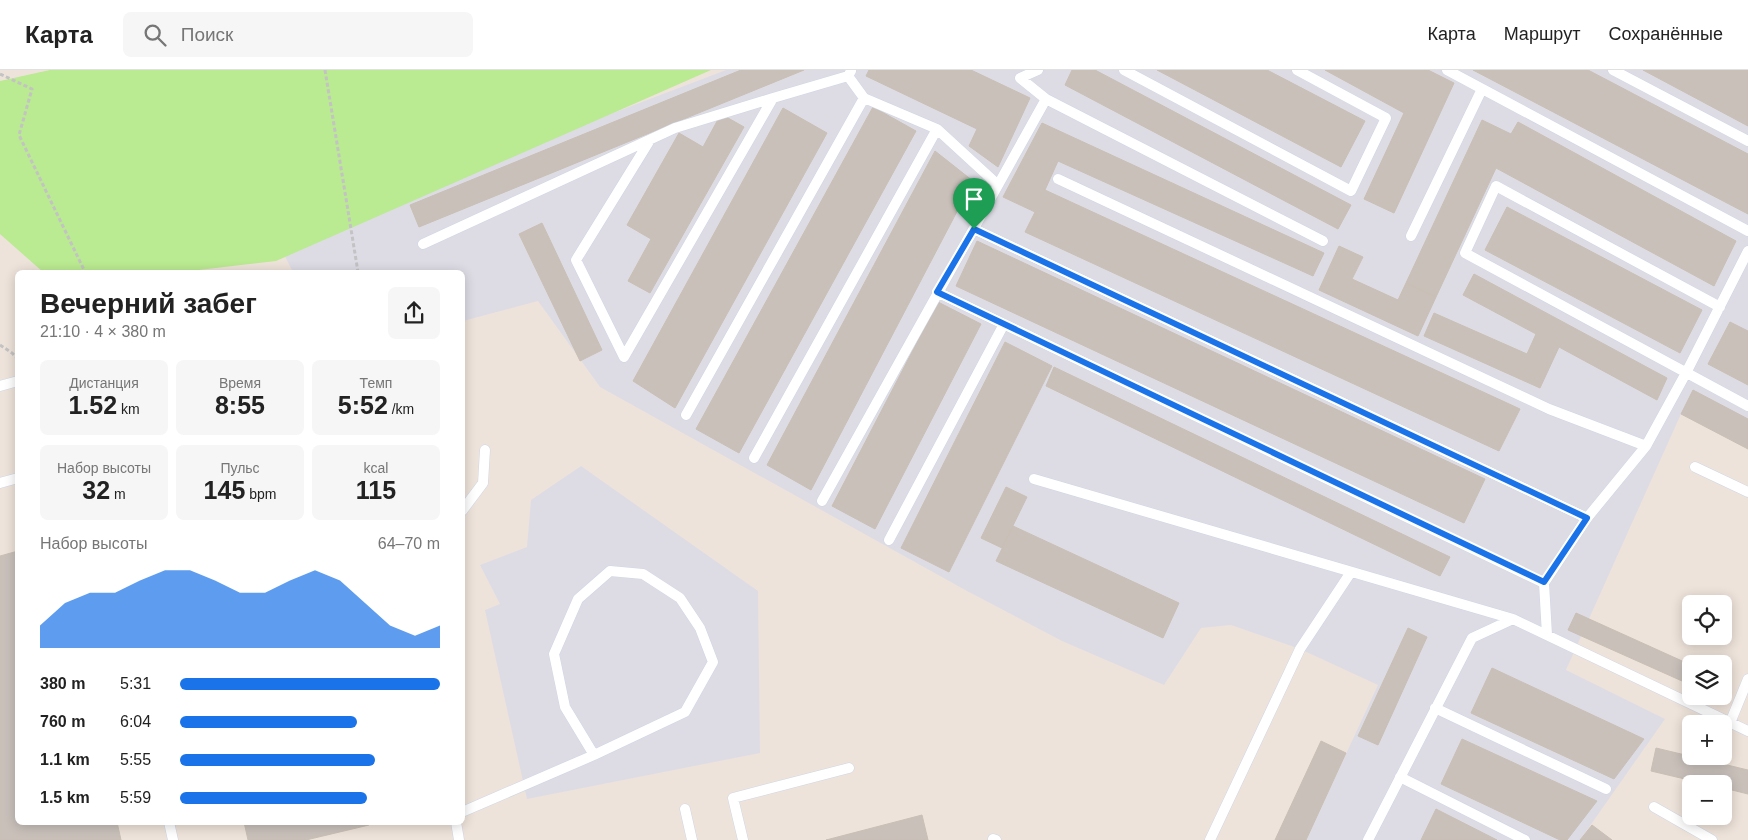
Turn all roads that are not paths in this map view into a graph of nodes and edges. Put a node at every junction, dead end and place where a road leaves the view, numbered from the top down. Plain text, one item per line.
1 (1038, 70) edge
2 (1124, 70) edge
3 (1297, 70) edge
4 (1447, 70) edge
5 (1613, 70) edge
6 (850, 73) edge
7 (1482, 88) junction
8 (773, 98) junction
9 (864, 98) junction
10 (1046, 99) junction
11 (937, 129) junction
12 (650, 140) junction
13 (1748, 141) edge
14 (1058, 179) dead end
15 (998, 185) junction
16 (974, 229) junction
17 (1748, 231) edge
18 (1411, 236) dead end
19 (1323, 242) dead end
20 (423, 244) dead end
21 (1748, 251) edge
22 (937, 292) junction
23 (1720, 307) junction
24 (1004, 324) junction
25 (1686, 374) junction
26 (15, 382) edge
27 (0, 386) edge
28 (1748, 406) edge
29 (686, 415) dead end
30 (1646, 446) junction
31 (485, 450) dead end
32 (754, 458) dead end
33 (1695, 467) dead end
34 (15, 479) edge
35 (1034, 479) dead end
36 (0, 483) edge
37 (1748, 492) edge
38 (822, 500) dead end
39 (465, 507) edge
40 (1587, 518) junction
41 (889, 540) dead end
42 (1351, 572) junction
43 (1544, 582) junction
44 (1513, 619) junction
45 (1547, 635) junction
46 (1748, 680) edge
47 (1435, 708) junction
48 (1715, 715) edge
49 (1732, 717) edge
50 (1732, 723) edge
51 (1748, 731) edge
52 (594, 755) junction
53 (849, 768) dead end
54 (1400, 777) junction
55 (1606, 789) dead end
56 (1654, 807) dead end
57 (686, 809) dead end
58 (465, 811) edge
59 (170, 825) edge
60 (457, 825) edge
61 (459, 838) edge
62 (1707, 839) edge
63 (173, 840) edge
64 (447, 840) edge
65 (692, 840) edge
66 (743, 840) edge
67 (1210, 840) edge
68 (1368, 840) edge
69 (1525, 840) edge

1 - 10 lane
2 - 3 lane
4 - 7 lane
5 - 13 lane
6 - 8 lane
6 - 9 lane
7 - 17 lane
7 - 18 lane
8 - 12 lane
8 - 12 lane
9 - 11 lane
9 - 29 lane
10 - 15 lane
10 - 19 lane
11 - 15 lane
11 - 32 lane
12 - 20 lane
14 - 30 lane
15 - 16 lane
16 - 22 lane
16 - 40 lane
21 - 23 lane
22 - 24 lane
22 - 38 lane
23 - 25 lane
23 - 25 lane
24 - 41 lane
24 - 43 lane
25 - 28 lane
25 - 30 lane
26 - 27 lane
30 - 40 lane
31 - 39 lane
33 - 37 lane
34 - 36 lane
35 - 42 lane
40 - 43 lane
42 - 44 lane
42 - 67 lane
43 - 45 lane
44 - 45 lane
44 - 47 lane
45 - 48 lane
46 - 49 lane
47 - 54 lane
47 - 55 lane
50 - 51 lane
52 - 52 lane
52 - 58 lane
53 - 66 lane
54 - 68 lane
54 - 69 lane
56 - 62 lane
57 - 65 lane
59 - 63 lane
60 - 61 lane
61 - 64 lane

